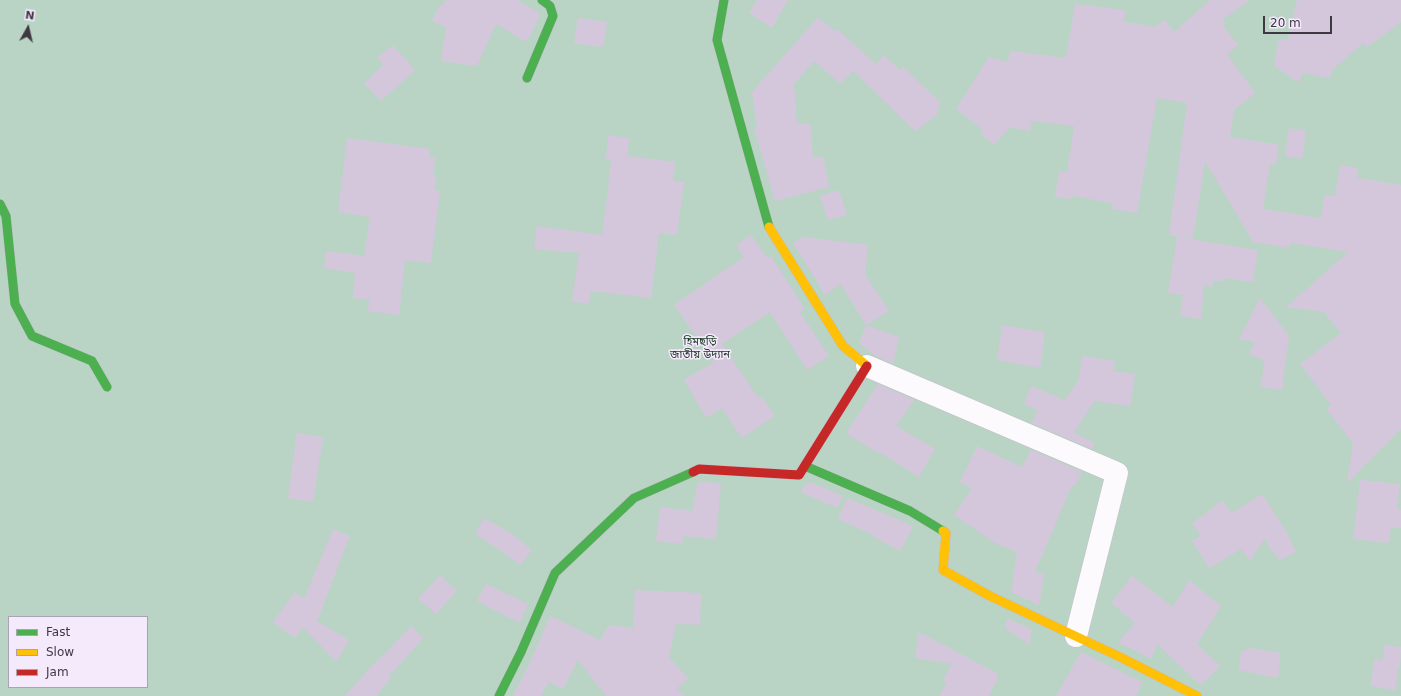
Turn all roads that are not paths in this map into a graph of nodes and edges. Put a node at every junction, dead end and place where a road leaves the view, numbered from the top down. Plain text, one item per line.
1 (542, 0) edge
2 (724, 0) edge
3 (527, 78) dead end
4 (0, 204) edge
5 (867, 366) junction
6 (107, 387) dead end
7 (805, 466) junction
8 (1076, 636) junction
9 (499, 696) edge
10 (1197, 696) edge

1 - 3 street
2 - 5 street
4 - 6 street
5 - 7 street
5 - 8 street
7 - 8 street
7 - 9 street
8 - 10 street

